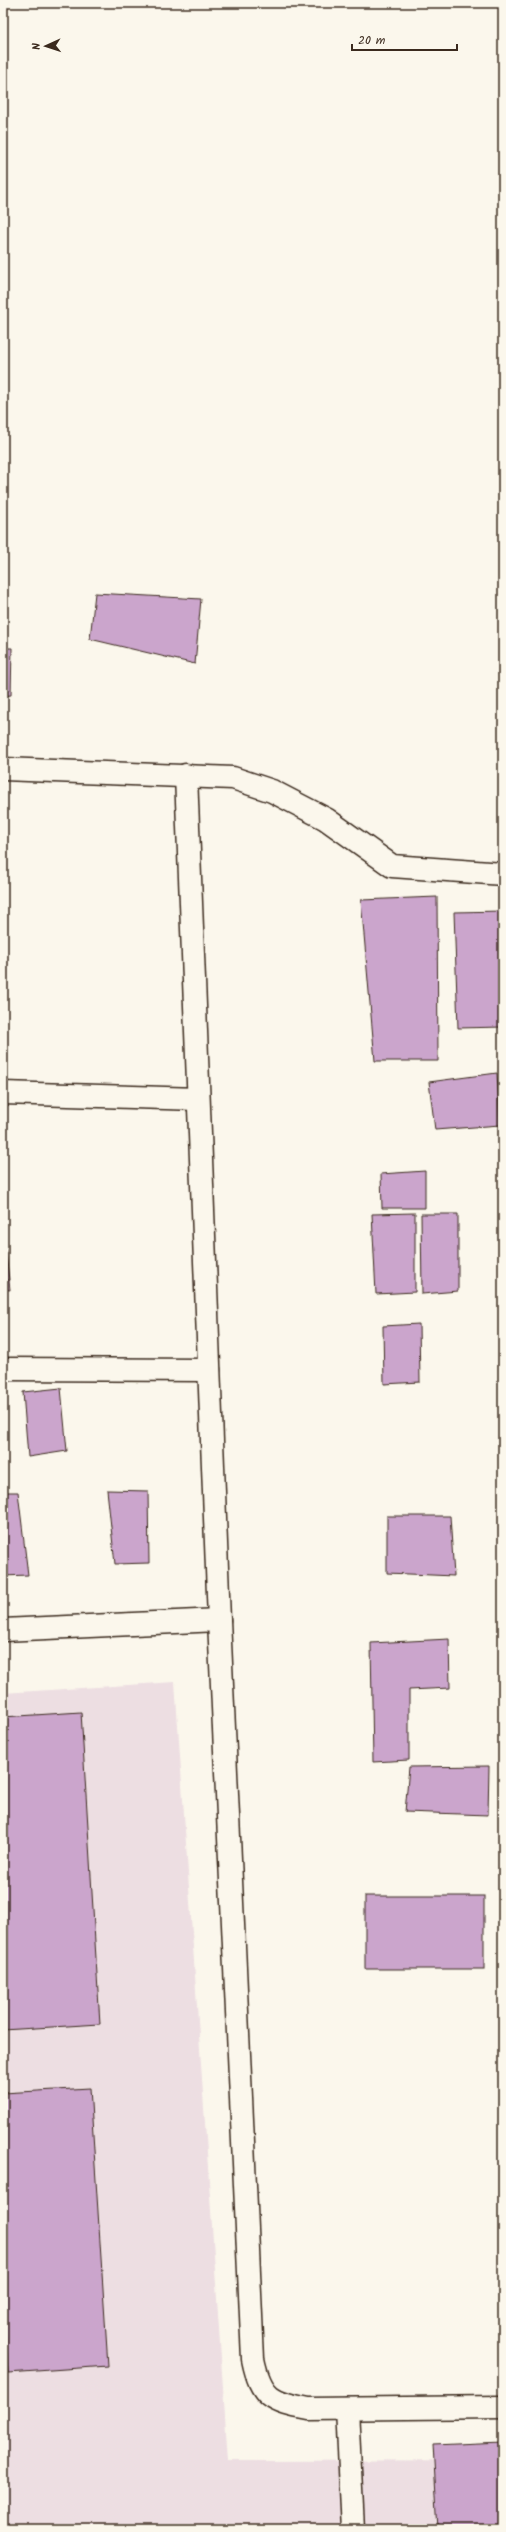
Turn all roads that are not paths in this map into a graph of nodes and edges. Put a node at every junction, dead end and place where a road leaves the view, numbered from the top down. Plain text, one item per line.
1 (3, 769) edge
2 (186, 775) junction
3 (503, 874) edge
4 (3, 1093) edge
5 (198, 1099) junction
6 (3, 1369) edge
7 (209, 1370) junction
8 (219, 1620) junction
9 (3, 1630) edge
10 (503, 2407) edge
11 (346, 2409) junction
12 (352, 2529) edge

1 - 2 street
2 - 3 street
2 - 5 street
4 - 5 street
5 - 7 street
6 - 7 street
7 - 8 street
8 - 9 street
8 - 11 street
10 - 11 street
11 - 12 street

